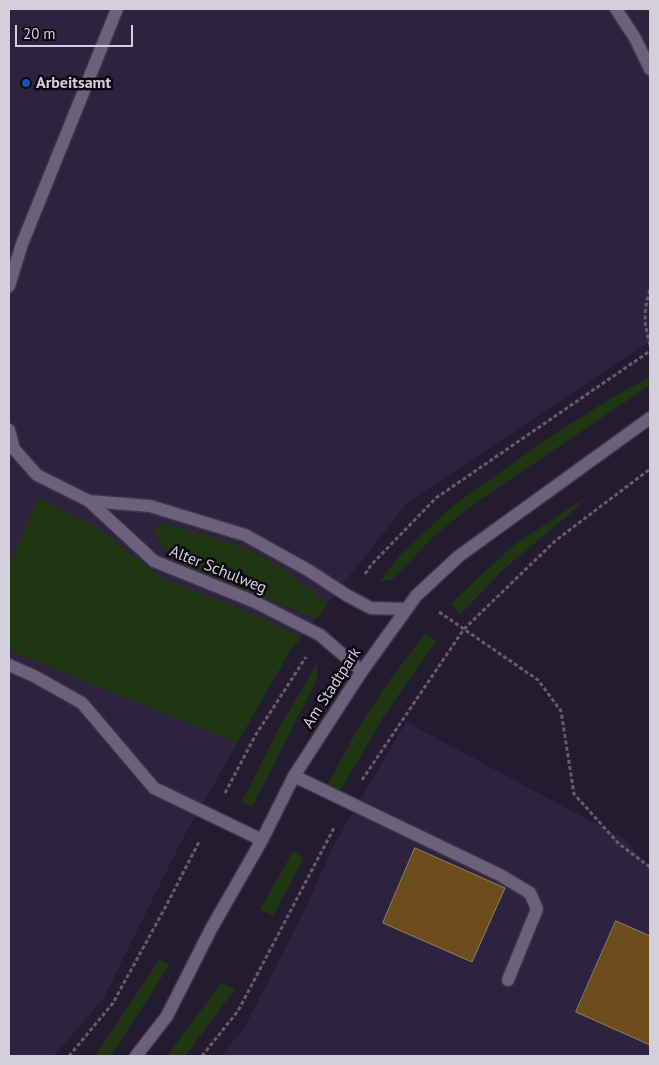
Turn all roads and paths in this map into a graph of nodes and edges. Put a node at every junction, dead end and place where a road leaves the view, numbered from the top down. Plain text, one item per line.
1 (117, 9) edge
2 (616, 9) edge
3 (650, 69) edge
4 (9, 286) edge
5 (650, 290) edge
6 (650, 345) edge
7 (650, 418) edge
8 (9, 430) edge
9 (650, 470) edge
10 (89, 501) junction
11 (416, 596) junction
12 (406, 609) junction
13 (464, 629) junction
14 (9, 665) edge
15 (362, 671) junction
16 (294, 776) junction
17 (347, 802) junction
18 (262, 840) junction
19 (650, 867) edge
20 (508, 980) dead end
21 (136, 1056) edge
22 (202, 1056) edge

1 - 4 street
2 - 3 street
5 - 6 path
7 - 11 street, Am Stadtpark
8 - 10 street, Alter Schulweg
9 - 13 path
10 - 12 street
10 - 15 street, Alter Schulweg
11 - 12 street, Am Stadtpark
11 - 13 path
12 - 15 street, Am Stadtpark
13 - 17 path
13 - 19 path
14 - 18 street
15 - 16 street, Am Stadtpark
16 - 17 street
16 - 18 street, Am Stadtpark
17 - 20 street
17 - 22 path
18 - 21 street, Am Stadtpark

